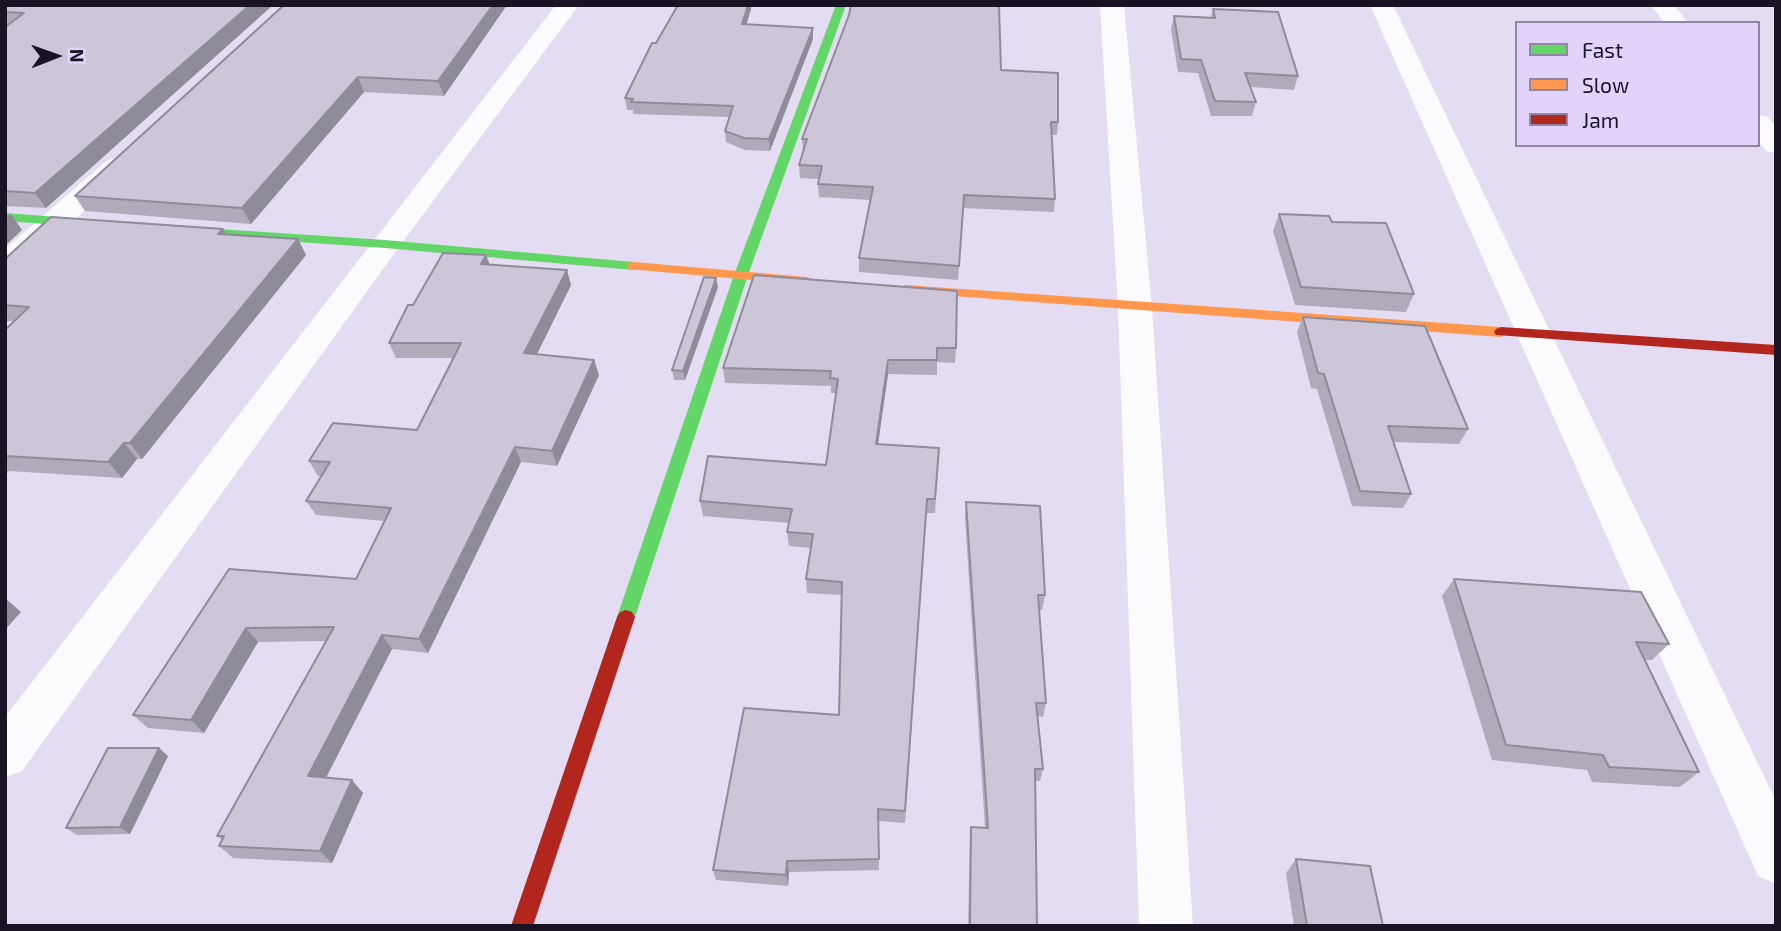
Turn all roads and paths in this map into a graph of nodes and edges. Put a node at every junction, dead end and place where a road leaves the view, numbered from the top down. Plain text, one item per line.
1 (568, 5) edge
2 (841, 5) edge
3 (1112, 5) edge
4 (1381, 5) edge
5 (1662, 5) edge
6 (1674, 21) edge
7 (1760, 125) edge
8 (1776, 145) edge
9 (138, 146) edge
10 (5, 217) edge
11 (56, 222) junction
12 (111, 225) edge
13 (152, 228) edge
14 (385, 244) junction
15 (5, 266) edge
16 (741, 275) junction
17 (822, 282) edge
18 (890, 288) edge
19 (1135, 308) junction
20 (1536, 335) junction
21 (1776, 351) edge
22 (5, 755) edge
23 (1776, 858) edge
24 (522, 926) edge
25 (1166, 926) edge

1 - 14 street
2 - 16 street
3 - 19 street
4 - 20 street
5 - 6 street
7 - 8 street
9 - 11 street
10 - 11 street
11 - 12 street
11 - 15 street
13 - 14 street
14 - 16 street
14 - 22 street
16 - 17 street
16 - 24 street
18 - 19 street
19 - 20 street
19 - 25 street
20 - 21 street
20 - 23 street

